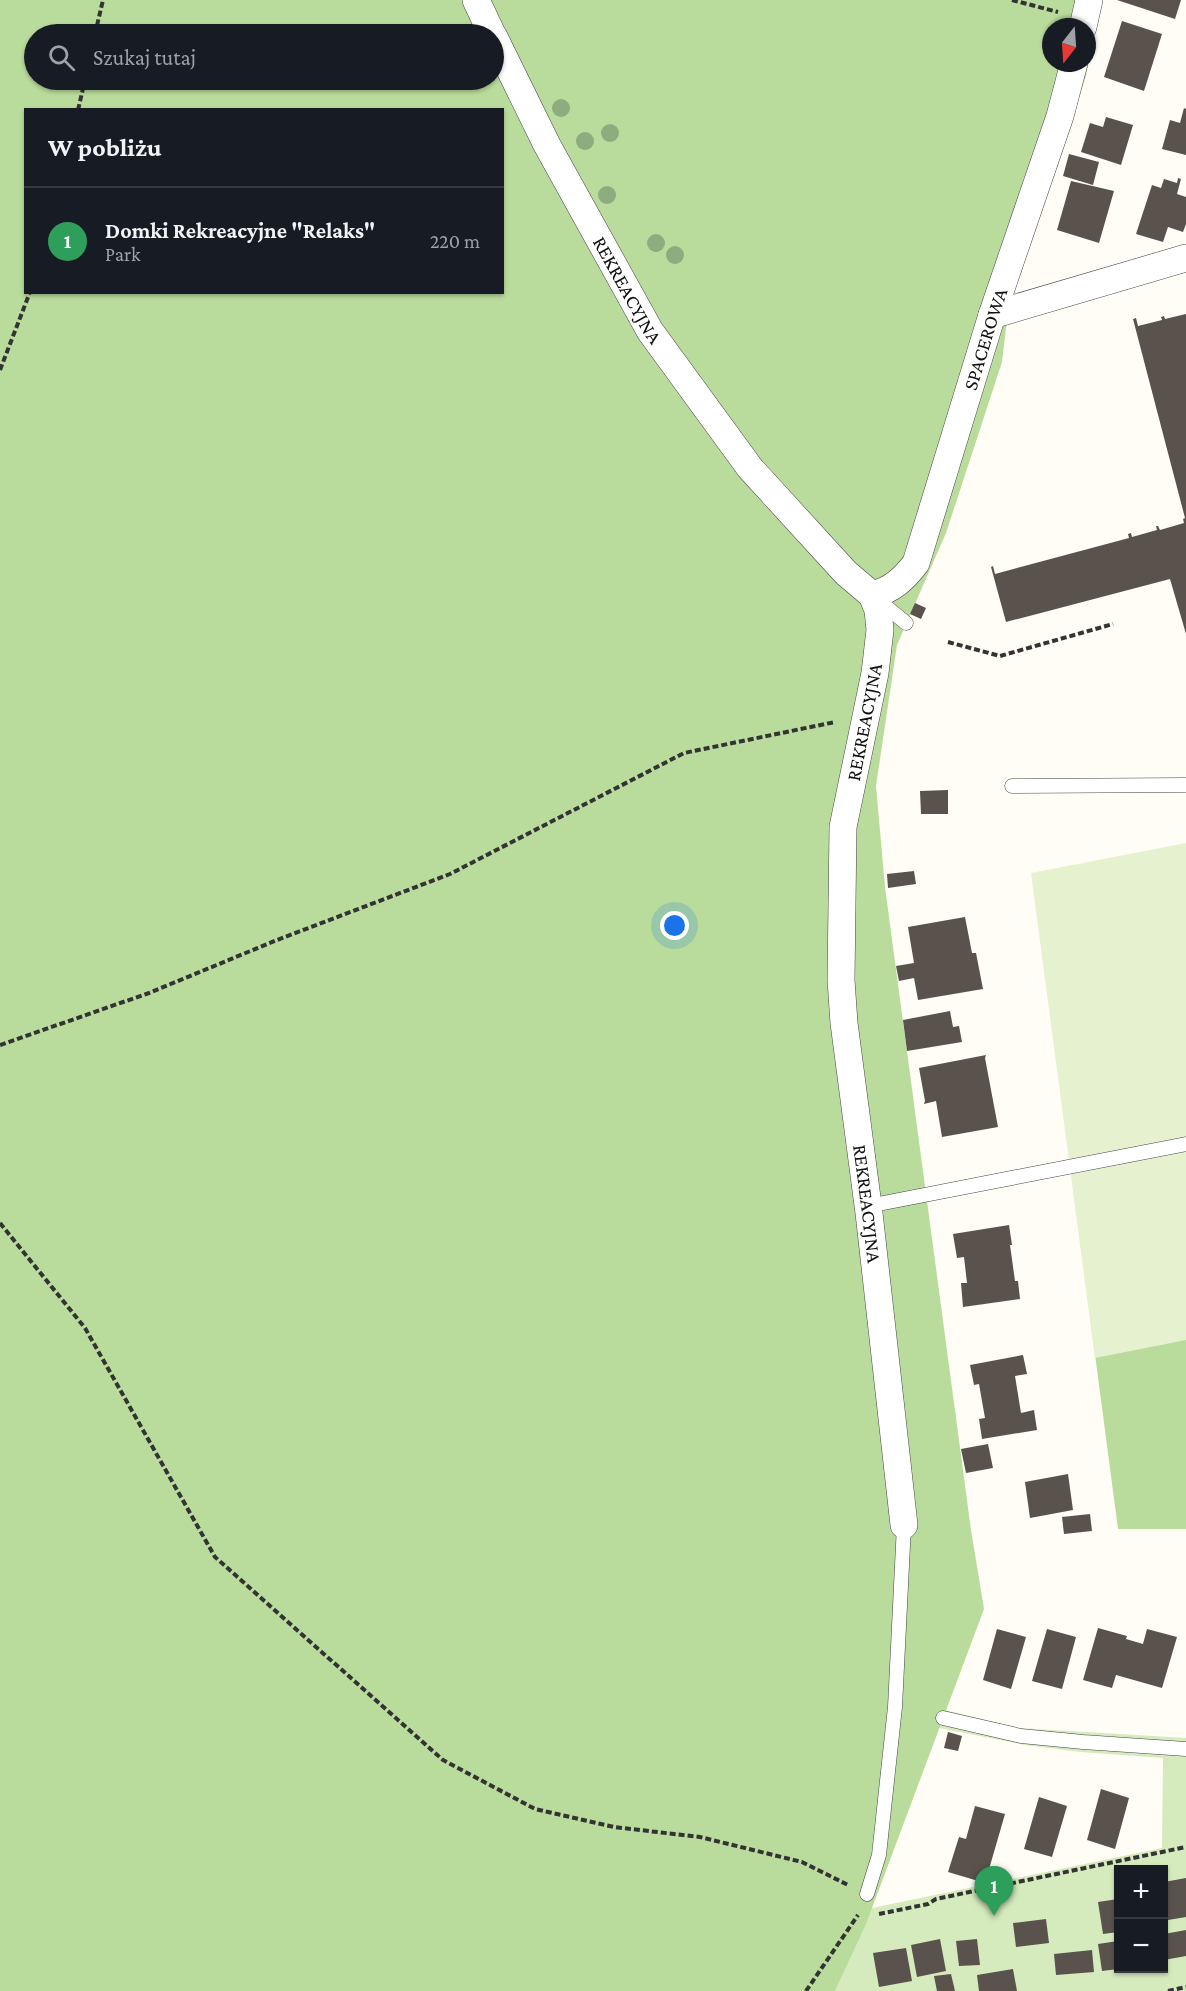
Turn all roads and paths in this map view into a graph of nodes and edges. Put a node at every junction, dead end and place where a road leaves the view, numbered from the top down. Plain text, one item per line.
1 (103, 0) edge
2 (476, 0) edge
3 (1012, 0) edge
4 (1086, 15) edge
5 (97, 24) edge
6 (487, 24) edge
7 (504, 58) edge
8 (1072, 72) edge
9 (83, 90) edge
10 (78, 108) edge
11 (1186, 258) edge
12 (29, 294) edge
13 (992, 315) junction
14 (0, 370) edge
15 (872, 595) junction
16 (906, 623) dead end
17 (1113, 624) dead end
18 (948, 642) dead end
19 (868, 715) junction
20 (1186, 785) edge
21 (1012, 786) dead end
22 (0, 1045) edge
23 (1186, 1144) edge
24 (868, 1206) junction
25 (0, 1223) edge
26 (904, 1525) joint
27 (943, 1718) dead end
28 (1186, 1749) edge
29 (1186, 1847) edge
30 (867, 1894) junction
31 (877, 1914) dead end
32 (867, 1916) dead end
33 (856, 1919) junction
34 (1186, 1987) edge
35 (806, 1991) edge
36 (1168, 1991) edge

1 - 5 path
2 - 6 street, REKREACYJNA
3 - 4 path
7 - 15 street, REKREACYJNA
8 - 13 street, SPACEROWA
9 - 10 path
11 - 13 street
12 - 14 path
13 - 15 street, SPACEROWA
15 - 16 lane
15 - 19 street, REKREACYJNA
17 - 18 path
19 - 22 path
19 - 24 street, REKREACYJNA
20 - 21 lane
23 - 24 lane
24 - 26 street, REKREACYJNA
25 - 30 path
26 - 30 lane
27 - 28 lane
29 - 31 path
30 - 33 path
32 - 33 path
33 - 35 path
34 - 36 path

